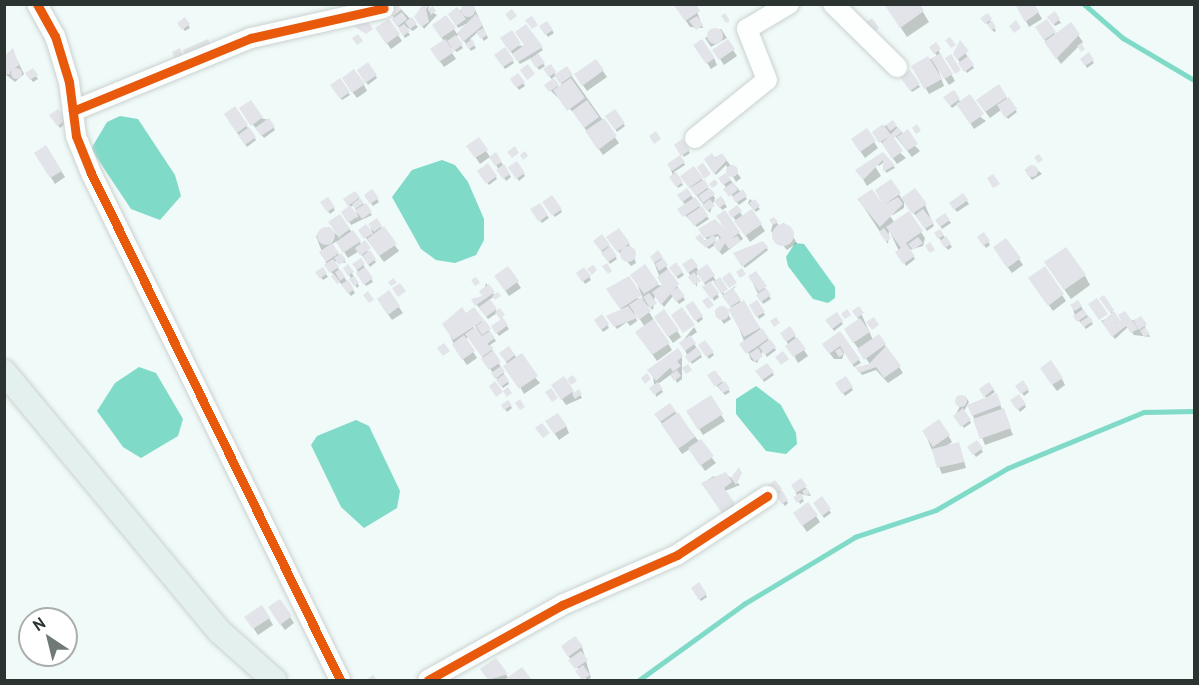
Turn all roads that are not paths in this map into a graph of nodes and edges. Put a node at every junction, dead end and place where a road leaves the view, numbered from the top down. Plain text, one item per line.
1 (37, 4) edge
2 (789, 4) edge
3 (833, 4) edge
4 (384, 8) dead end
5 (897, 67) dead end
6 (73, 111) junction
7 (694, 138) dead end
8 (4, 372) edge
9 (767, 496) dead end
10 (274, 681) edge
11 (340, 681) edge
12 (428, 681) edge

1 - 6 street
2 - 7 street
3 - 5 street
4 - 6 street
6 - 11 street
8 - 10 main road
9 - 12 street

